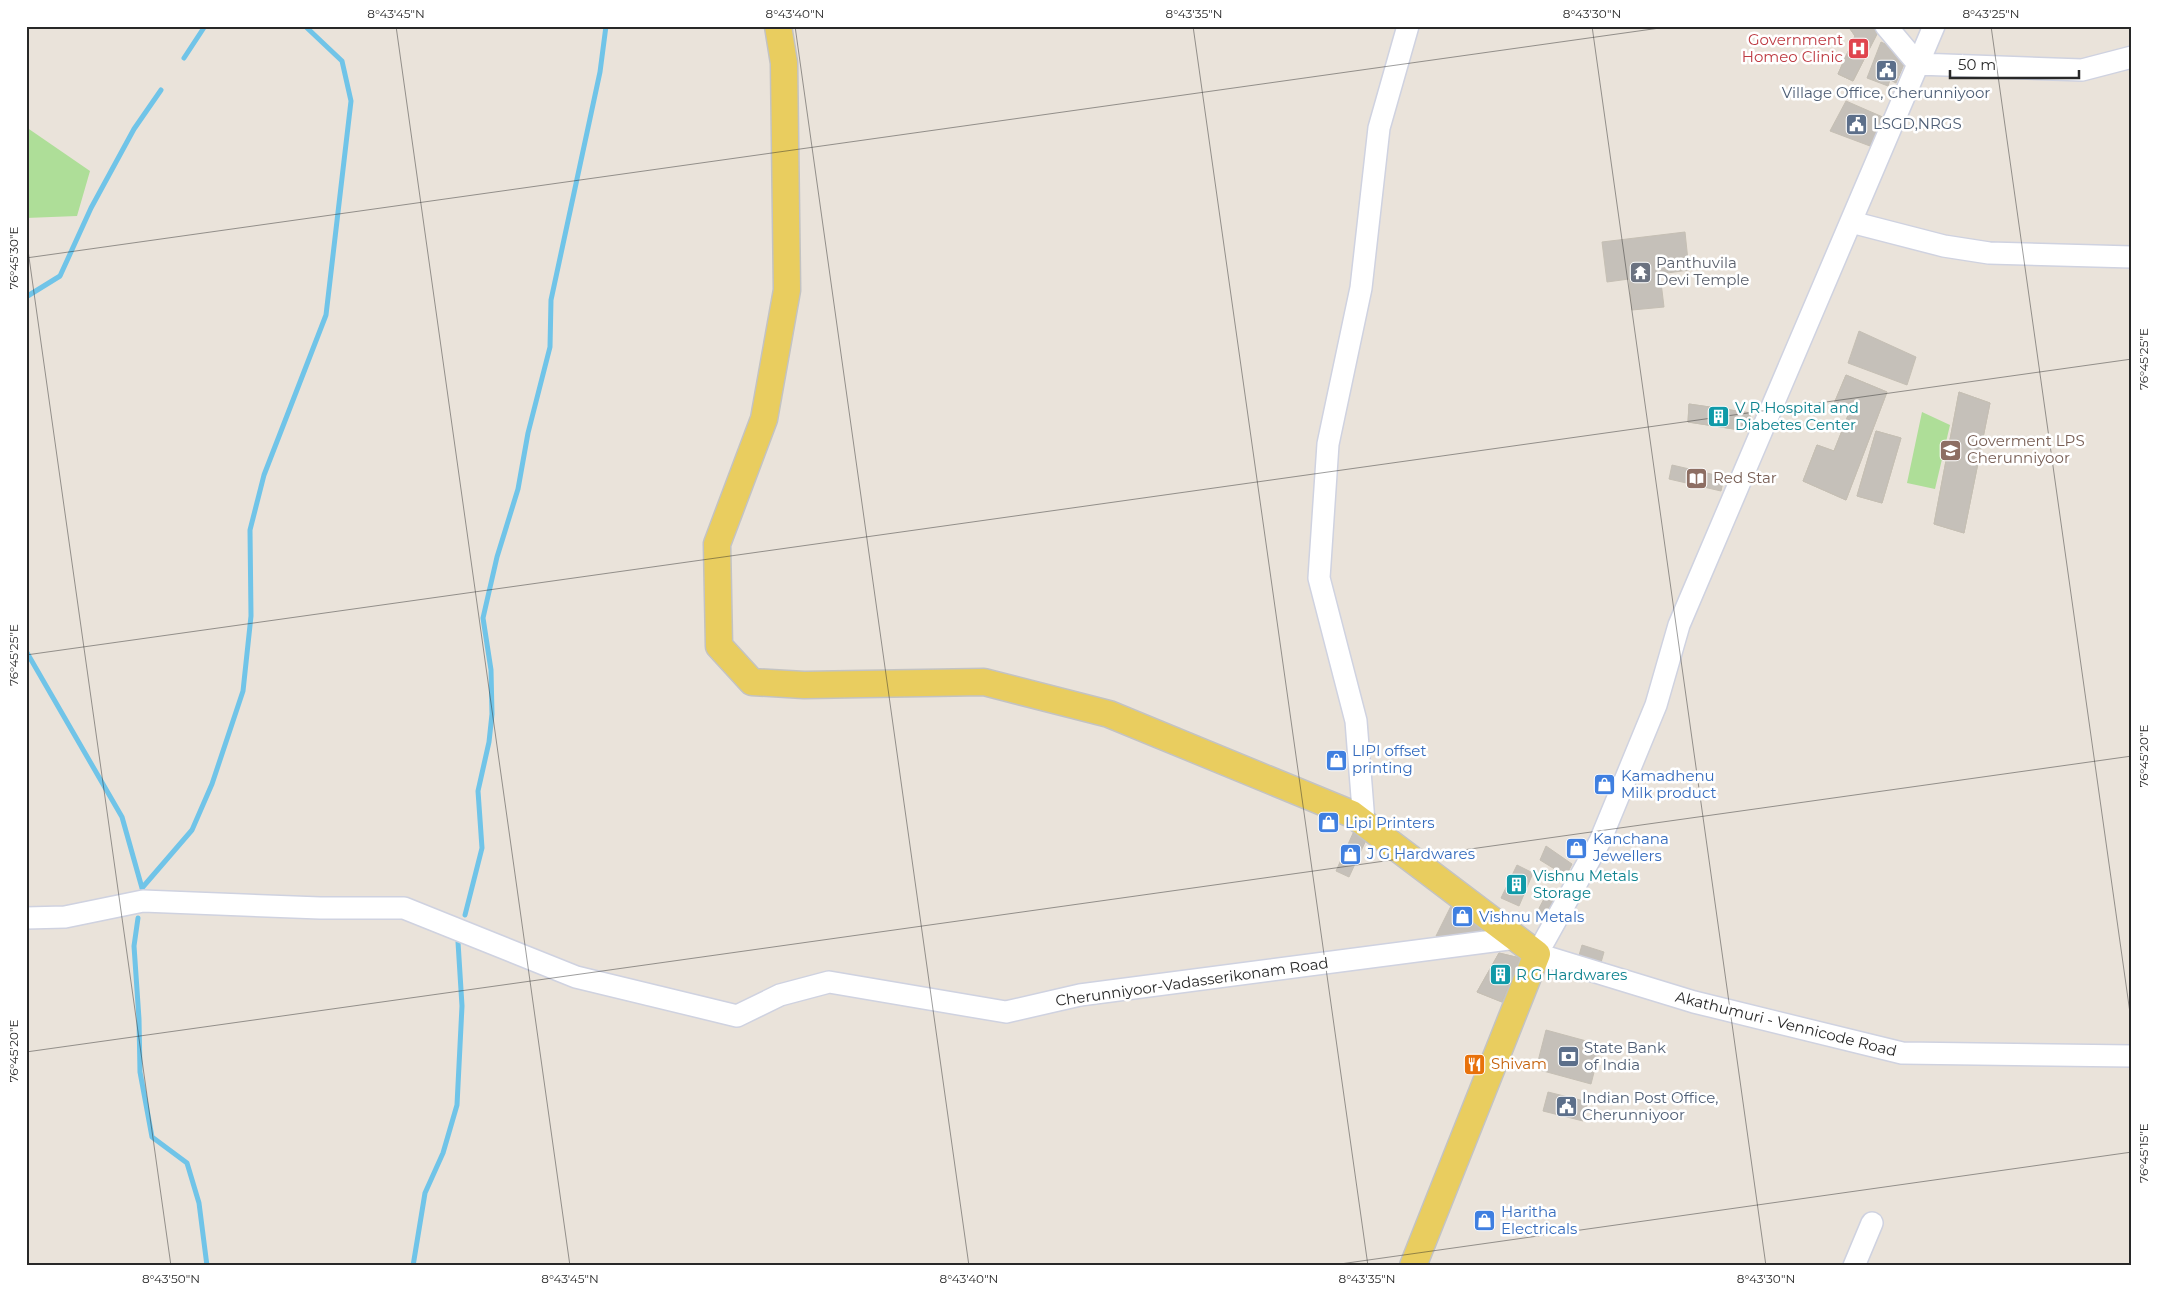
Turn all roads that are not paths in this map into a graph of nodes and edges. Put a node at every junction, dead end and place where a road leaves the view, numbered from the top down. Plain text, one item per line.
1 (778, 26) edge
2 (1408, 26) edge
3 (1886, 26) edge
4 (1934, 26) edge
5 (2132, 57) edge
6 (1918, 64) junction
7 (1851, 222) junction
8 (2132, 257) edge
9 (1364, 822) junction
10 (26, 918) edge
11 (1516, 938) junction
12 (1536, 954) junction
13 (2132, 1056) edge
14 (1872, 1223) dead end
15 (1413, 1266) edge
16 (1854, 1266) edge

1 - 9 main road
2 - 9 street
3 - 6 street
4 - 6 street
5 - 6 street
6 - 7 street
7 - 8 street
7 - 12 street
9 - 11 main road
10 - 11 street, Cherunniyoor-Vadasserikonam Road
11 - 12 main road
12 - 13 street, Akathumuri - Vennicode Road
12 - 15 main road
14 - 16 street

